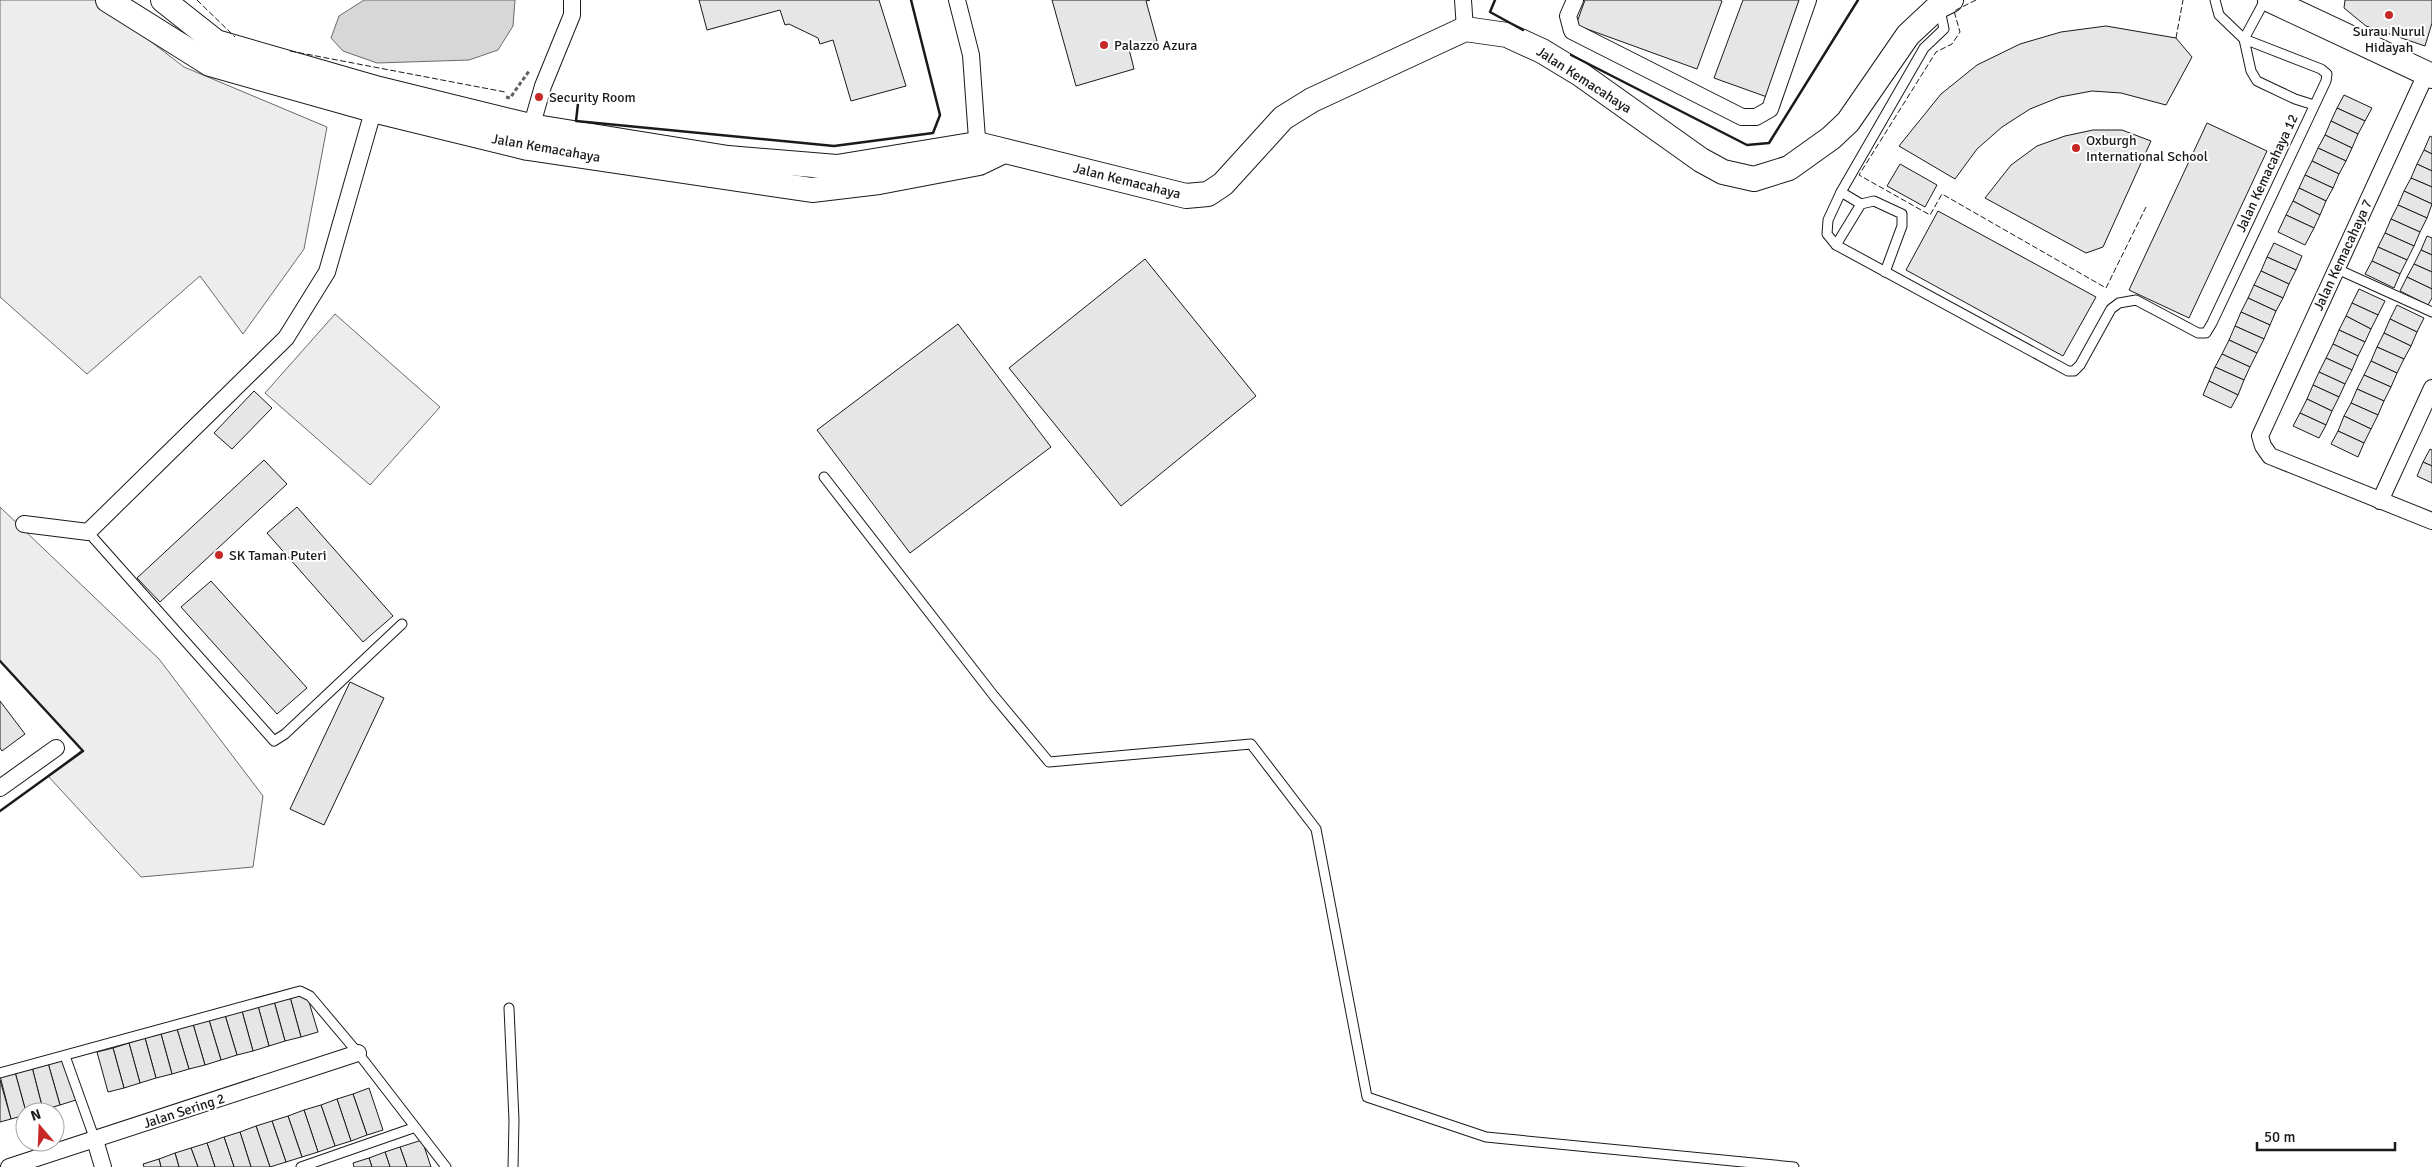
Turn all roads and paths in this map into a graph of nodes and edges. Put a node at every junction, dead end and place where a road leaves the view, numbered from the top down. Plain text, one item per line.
1 (108, 0) edge
2 (163, 0) edge
3 (572, 0) edge
4 (958, 0) edge
5 (1463, 0) edge
6 (1575, 0) edge
7 (1808, 0) edge
8 (2215, 0) edge
9 (2265, 0) edge
10 (1942, 2) edge
11 (2283, 3) edge
12 (1464, 30) junction
13 (2244, 39) junction
14 (530, 68) dead end
15 (2429, 75) edge
16 (500, 96) dead end
17 (376, 100) junction
18 (2314, 105) junction
19 (529, 137) junction
20 (978, 154) junction
21 (1841, 192) junction
22 (1861, 204) junction
23 (1836, 244) junction
24 (2337, 269) junction
25 (1885, 272) junction
26 (2432, 312) edge
27 (2432, 388) edge
28 (824, 477) dead end
29 (2380, 501) junction
30 (2432, 521) edge
31 (24, 524) dead end
32 (88, 532) junction
33 (402, 624) dead end
34 (56, 748) dead end
35 (0, 788) edge
36 (509, 1008) dead end
37 (358, 1053) junction
38 (65, 1056) junction
39 (0, 1073) edge
40 (413, 1128) junction
41 (95, 1140) junction
42 (9, 1167) edge
43 (104, 1167) edge
44 (301, 1167) edge
45 (446, 1167) edge
46 (514, 1167) edge
47 (1794, 1167) edge

1 - 17 street, Jalan Kemacahaya
2 - 17 street, Jalan Kemacahaya
3 - 19 street
4 - 20 street
5 - 12 street
6 - 7 street
8 - 13 lane
9 - 13 lane
10 - 12 street, Jalan Kemacahaya
10 - 21 lane
11 - 15 street
12 - 20 street, Jalan Kemacahaya
13 - 18 lane
13 - 18 lane, Jalan Kemacahaya 12
14 - 16 path
15 - 24 street, Jalan Kemacahaya 7
17 - 19 street, Jalan Kemacahaya
17 - 32 street
18 - 25 lane, Jalan Kemacahaya 12
19 - 20 street, Jalan Kemacahaya
21 - 22 lane
21 - 23 lane
22 - 23 lane
22 - 25 lane
23 - 25 lane
24 - 26 lane
24 - 29 street, Jalan Kemacahaya 7
27 - 29 street
28 - 47 lane
29 - 30 street
31 - 32 street
32 - 33 lane
34 - 35 street
36 - 46 lane
37 - 38 lane
37 - 40 lane
37 - 41 street, Jalan Sering 2
38 - 39 lane
38 - 41 lane
40 - 44 lane
40 - 45 lane
41 - 42 street, Jalan Sering 2
41 - 43 street

